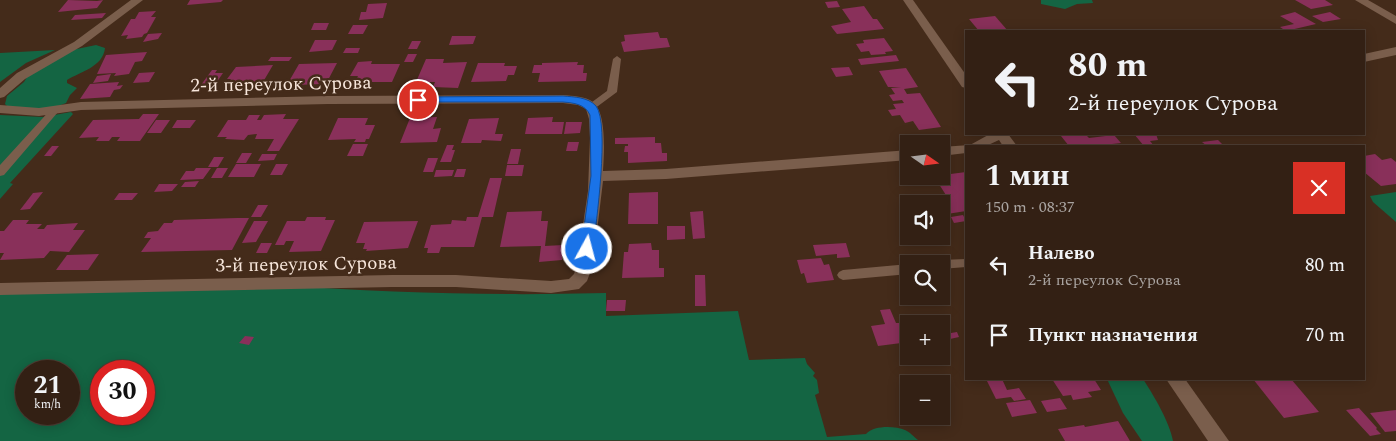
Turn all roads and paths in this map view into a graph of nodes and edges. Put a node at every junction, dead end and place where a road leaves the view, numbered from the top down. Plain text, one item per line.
1 (138, 0) edge
2 (908, 0) edge
3 (1360, 0) edge
4 (1396, 21) edge
5 (1396, 51) edge
6 (1365, 58) edge
7 (617, 59) dead end
8 (965, 83) edge
9 (0, 94) edge
10 (591, 107) junction
11 (0, 109) edge
12 (55, 110) junction
13 (999, 135) edge
14 (978, 145) edge
15 (965, 149) edge
16 (950, 151) edge
17 (900, 156) edge
18 (0, 172) edge
19 (596, 176) junction
20 (965, 263) edge
21 (950, 264) edge
22 (900, 269) edge
23 (843, 275) dead end
24 (0, 289) edge
25 (1176, 380) edge
26 (1219, 441) edge

1 - 9 street
2 - 8 street
3 - 4 street
5 - 6 street
7 - 10 lane
10 - 12 street, 2-й переулок Сурова
10 - 19 street, 3-й переулок Сурова
11 - 12 street, 2-й переулок Сурова
12 - 18 lane
13 - 14 street
15 - 16 street
17 - 19 street
19 - 24 street, 3-й переулок Сурова
20 - 21 lane
22 - 23 lane
25 - 26 street

